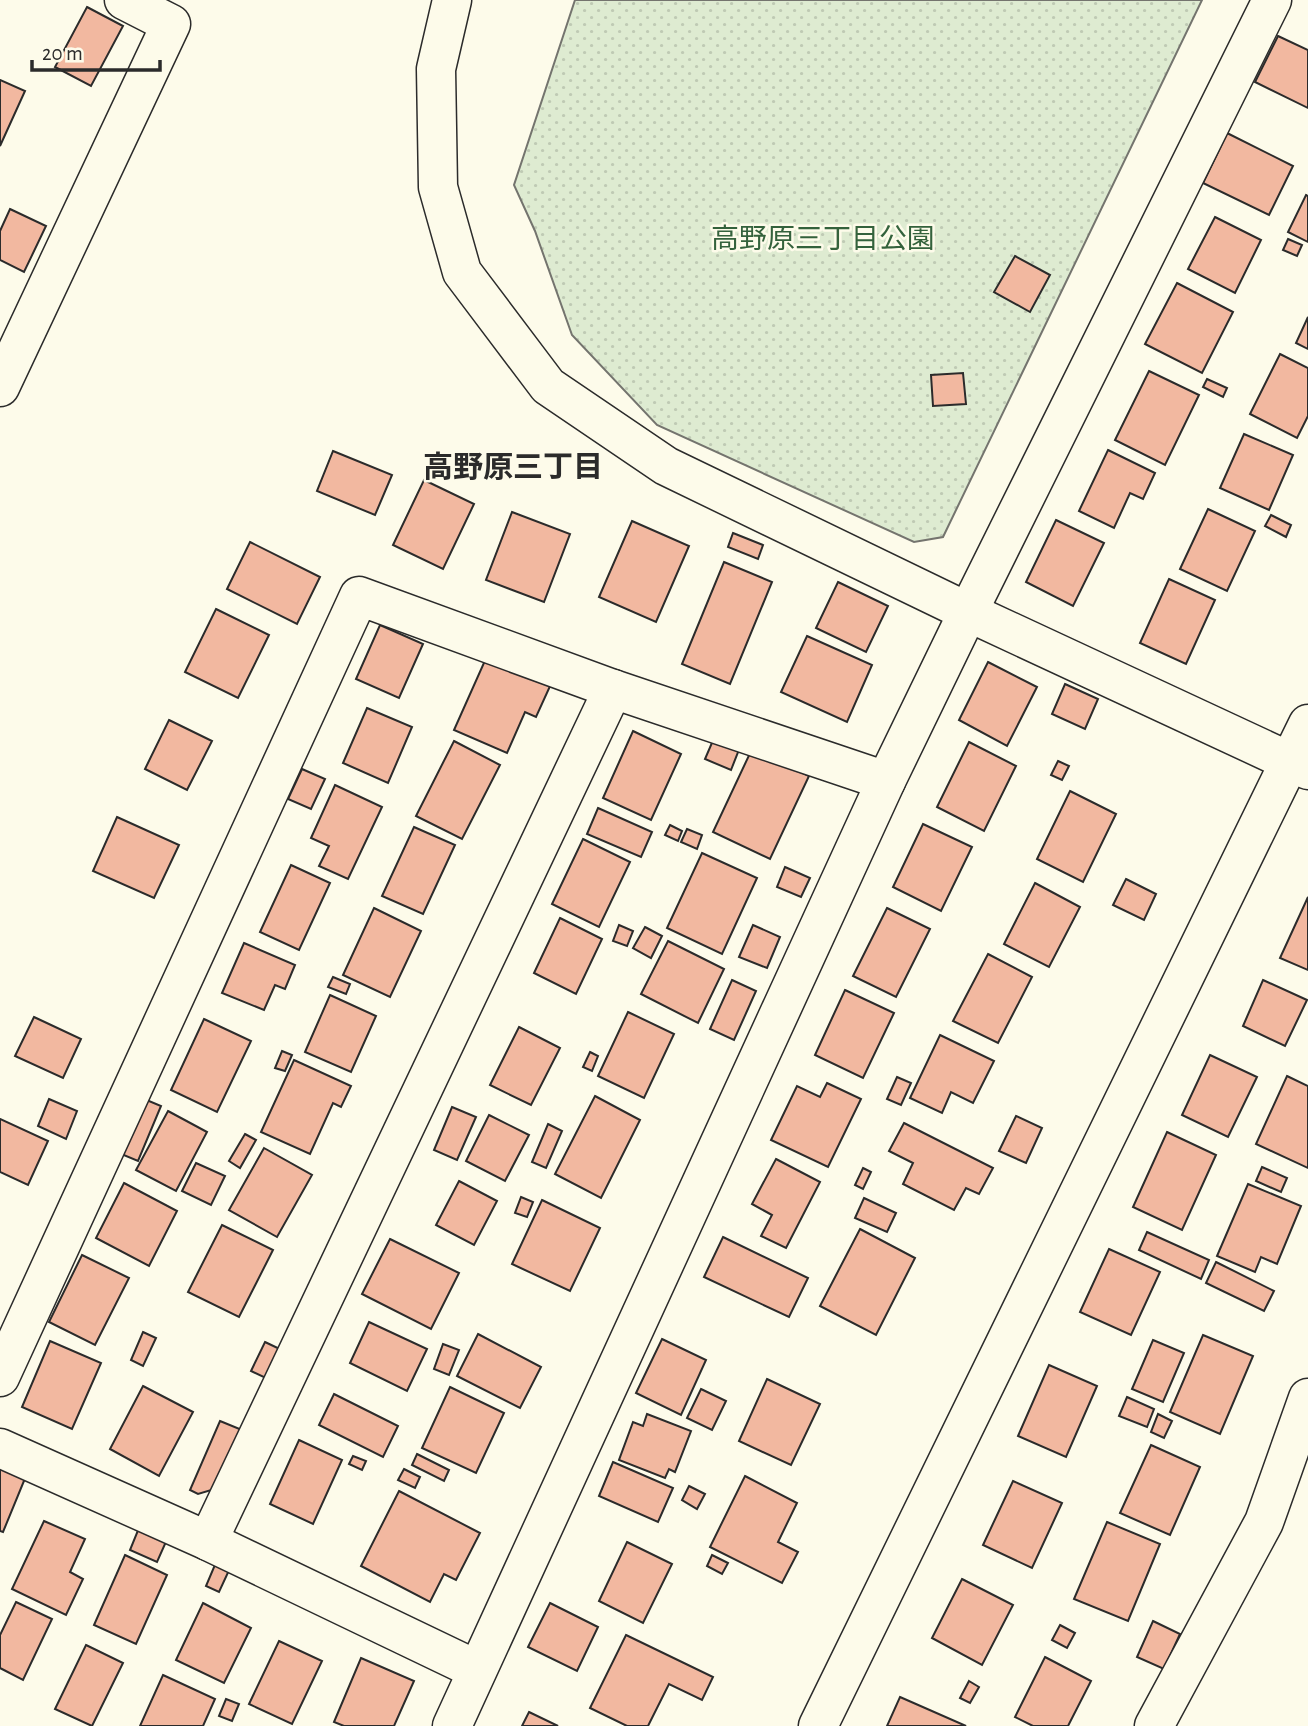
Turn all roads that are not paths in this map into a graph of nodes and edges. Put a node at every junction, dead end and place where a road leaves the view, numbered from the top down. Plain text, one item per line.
1 (124, 0) edge
2 (452, 0) edge
3 (1272, 0) edge
4 (0, 387) edge
5 (968, 612) junction
6 (614, 689) junction
7 (1308, 724) edge
8 (1299, 766) edge
9 (886, 781) junction
10 (0, 1377) edge
11 (1308, 1398) edge
12 (0, 1448) edge
13 (208, 1541) junction
14 (477, 1670) junction
15 (453, 1726) edge
16 (818, 1726) edge
17 (1154, 1726) edge

1 - 4 street
2 - 5 street
3 - 5 street
5 - 8 street
5 - 9 street
6 - 9 street
6 - 10 street
6 - 13 street
7 - 8 street
8 - 16 street
9 - 14 street
11 - 17 street
12 - 13 street
13 - 14 street
14 - 15 street

